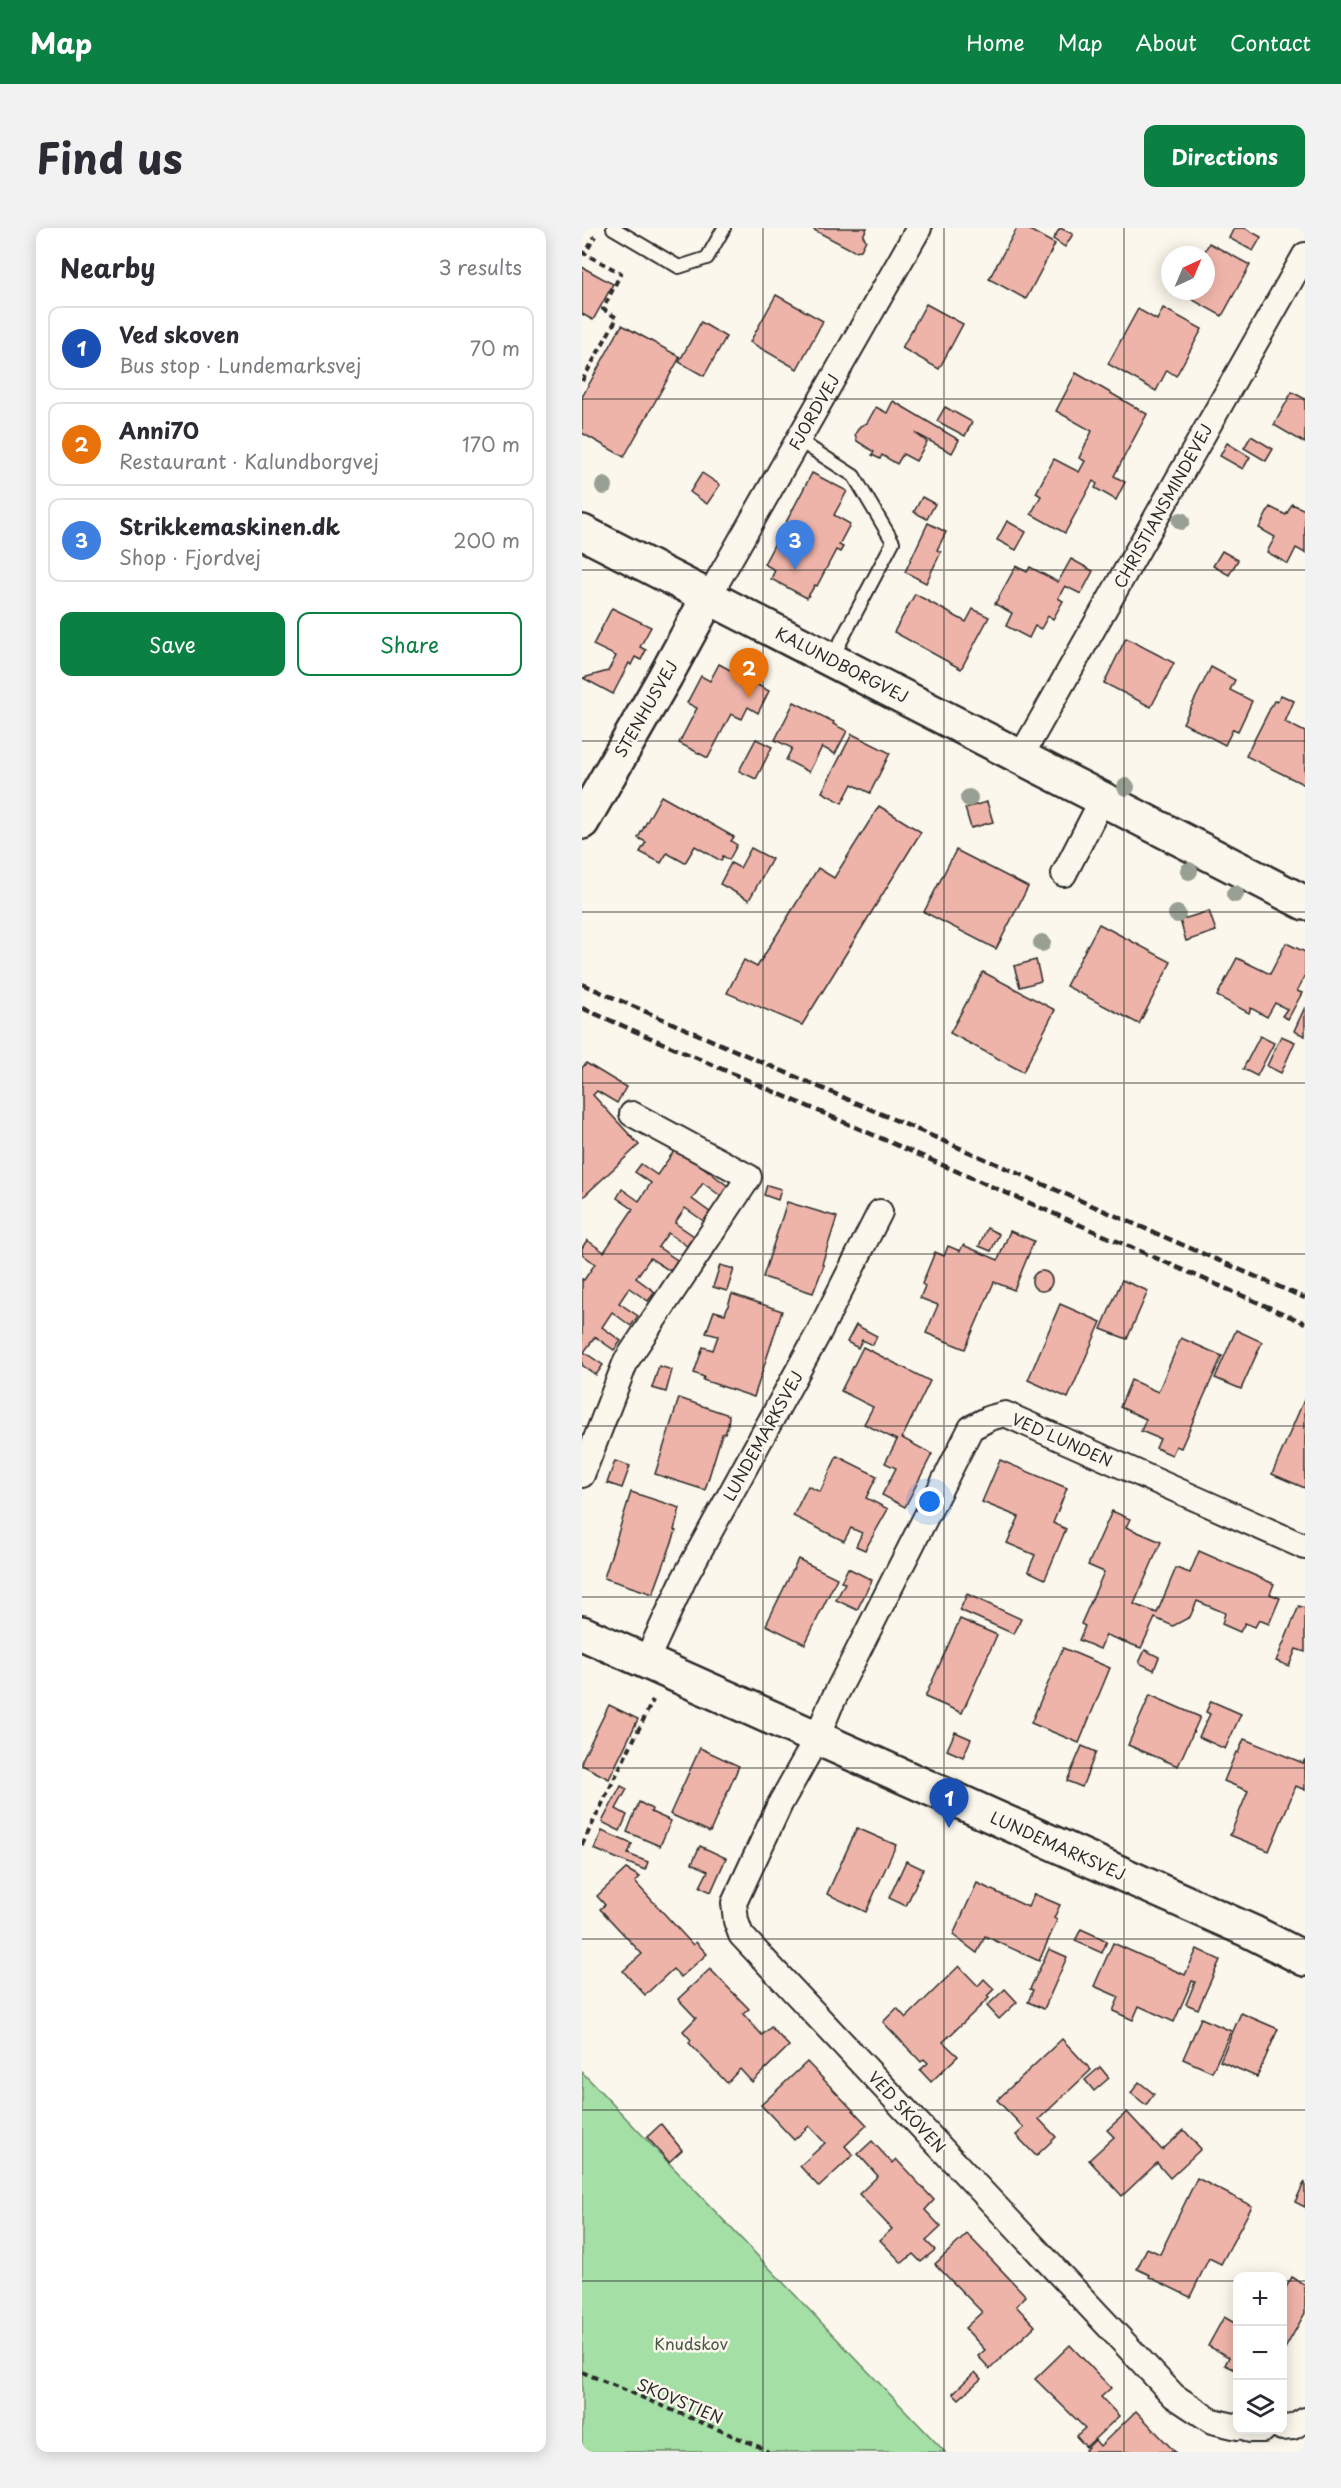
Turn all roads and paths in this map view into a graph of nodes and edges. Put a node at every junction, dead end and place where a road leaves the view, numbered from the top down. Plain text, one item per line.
1 (600, 228) edge
2 (613, 228) edge
3 (724, 228) edge
4 (919, 228) edge
5 (584, 253) edge
6 (1305, 255) edge
7 (582, 365) edge
8 (589, 369) junction
9 (582, 381) edge
10 (798, 441) junction
11 (582, 531) edge
12 (709, 596) junction
13 (831, 659) junction
14 (1022, 756) junction
15 (1103, 798) junction
16 (582, 822) edge
17 (1064, 874) dead end
18 (1305, 903) edge
19 (632, 1114) dead end
20 (879, 1212) dead end
21 (582, 1475) edge
22 (1305, 1547) edge
23 (582, 1632) edge
24 (657, 1666) junction
25 (817, 1738) junction
26 (582, 1845) edge
27 (1305, 1959) edge
28 (582, 2372) edge
29 (1305, 2420) edge
30 (1233, 2426) edge
31 (1287, 2428) edge
32 (768, 2452) edge

1 - 5 path
2 - 3 lane
4 - 10 street, FJORDVEJ
5 - 8 path
6 - 14 street, CHRISTIANSMINDEVEJ
7 - 8 path
8 - 9 path
10 - 12 street, FJORDVEJ
10 - 13 lane
11 - 12 street, KALUNDBORGVEJ
12 - 13 street, KALUNDBORGVEJ
12 - 16 street, STENHUSVEJ
13 - 14 street, KALUNDBORGVEJ
14 - 15 street, KALUNDBORGVEJ
15 - 17 street
15 - 18 street, KALUNDBORGVEJ
19 - 21 street
20 - 24 street, LUNDEMARKSVEJ
22 - 25 street, VED LUNDEN
23 - 24 street, LUNDEMARKSVEJ
24 - 25 street, LUNDEMARKSVEJ
24 - 26 path
25 - 27 street, LUNDEMARKSVEJ
25 - 30 street, VED SKOVEN
28 - 32 path, SKOVSTIEN
29 - 31 street

